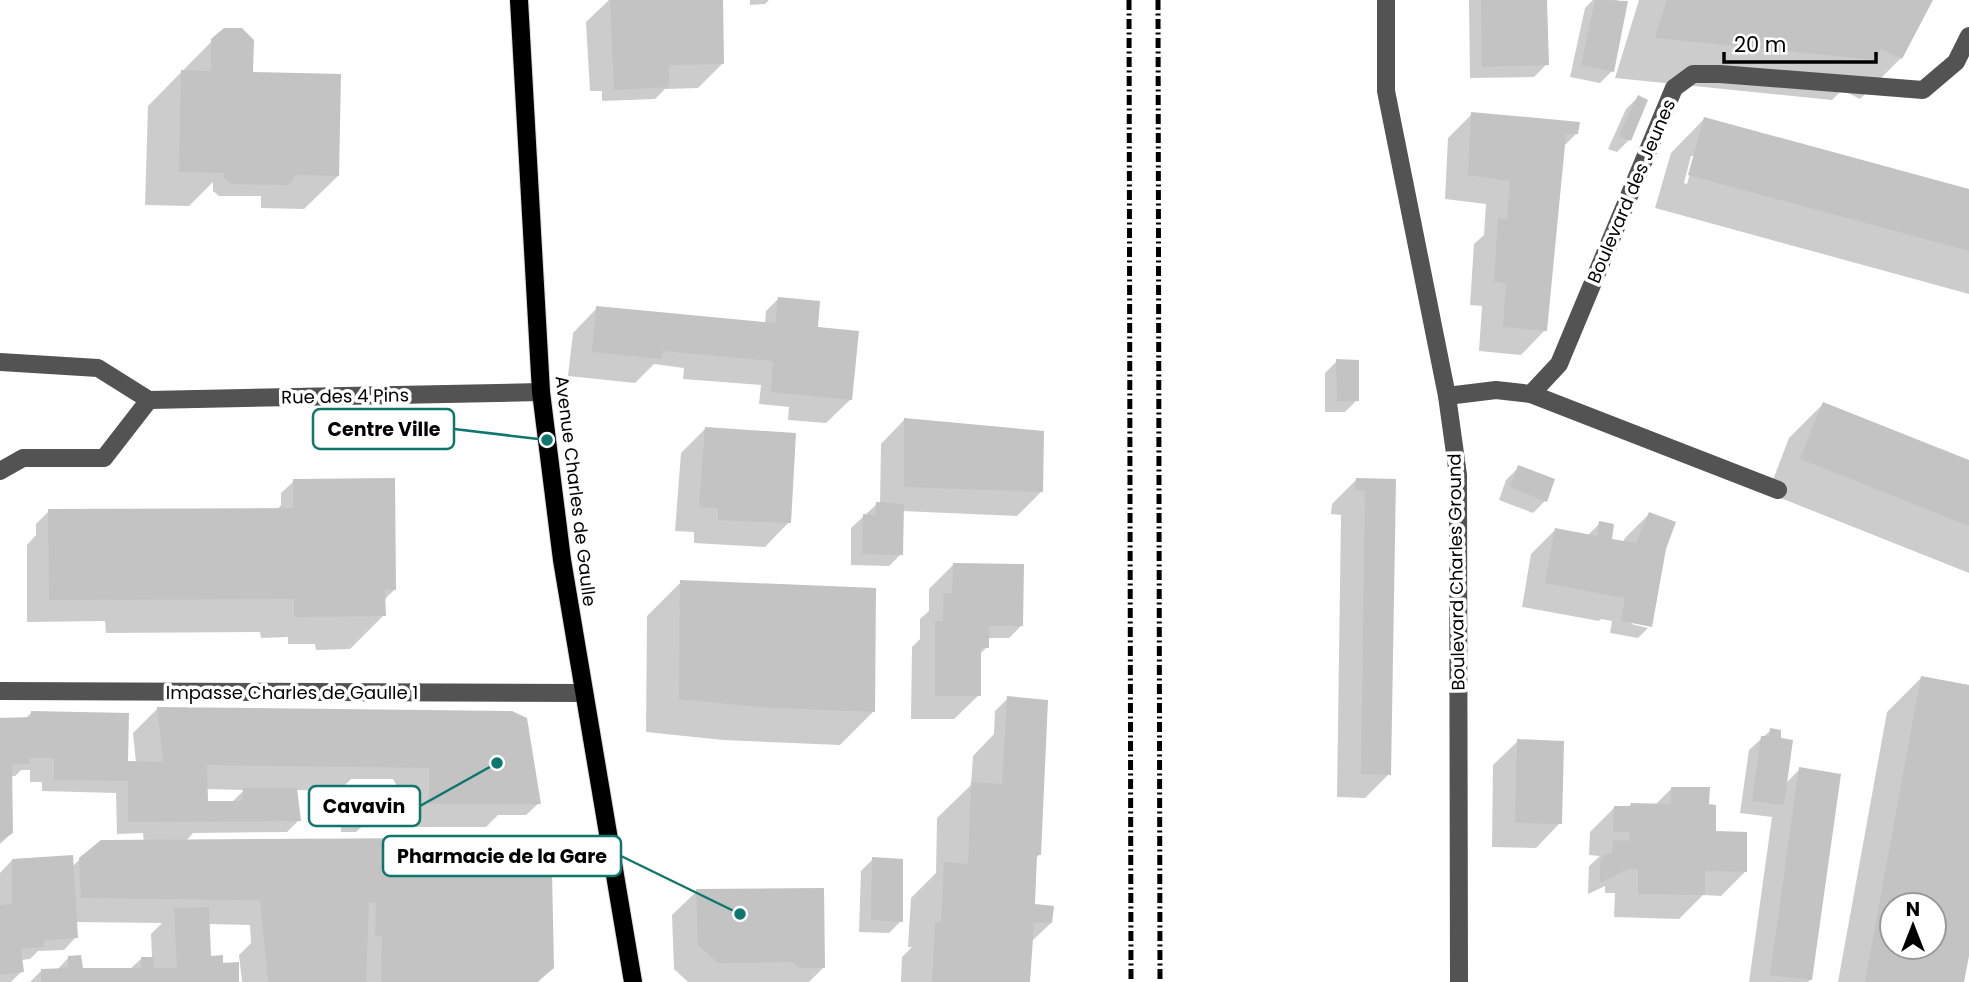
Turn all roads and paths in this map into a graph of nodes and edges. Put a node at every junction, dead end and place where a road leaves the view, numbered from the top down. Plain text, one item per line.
1 (519, 0) edge
2 (1387, 0) edge
3 (1969, 36) edge
4 (1962, 66) edge
5 (0, 362) edge
6 (541, 392) junction
7 (1531, 394) junction
8 (1447, 396) junction
9 (149, 400) junction
10 (0, 471) edge
11 (1778, 490) dead end
12 (0, 691) edge
13 (584, 693) junction
14 (633, 982) edge
15 (1459, 982) edge

1 - 6 main road, Avenue Charles de Gaulle
2 - 8 street, Boulevard Charles Ground
3 - 4 street, Boulevard des Jeunes
4 - 7 street, Boulevard des Jeunes
5 - 9 street
6 - 9 street, Rue des 4 Pins
6 - 13 main road, Avenue Charles de Gaulle
7 - 8 street
7 - 11 street
8 - 15 street, Boulevard Charles Ground
9 - 10 street
12 - 13 street, Impasse Charles de Gaulle 1
13 - 14 main road, Avenue Charles de Gaulle

